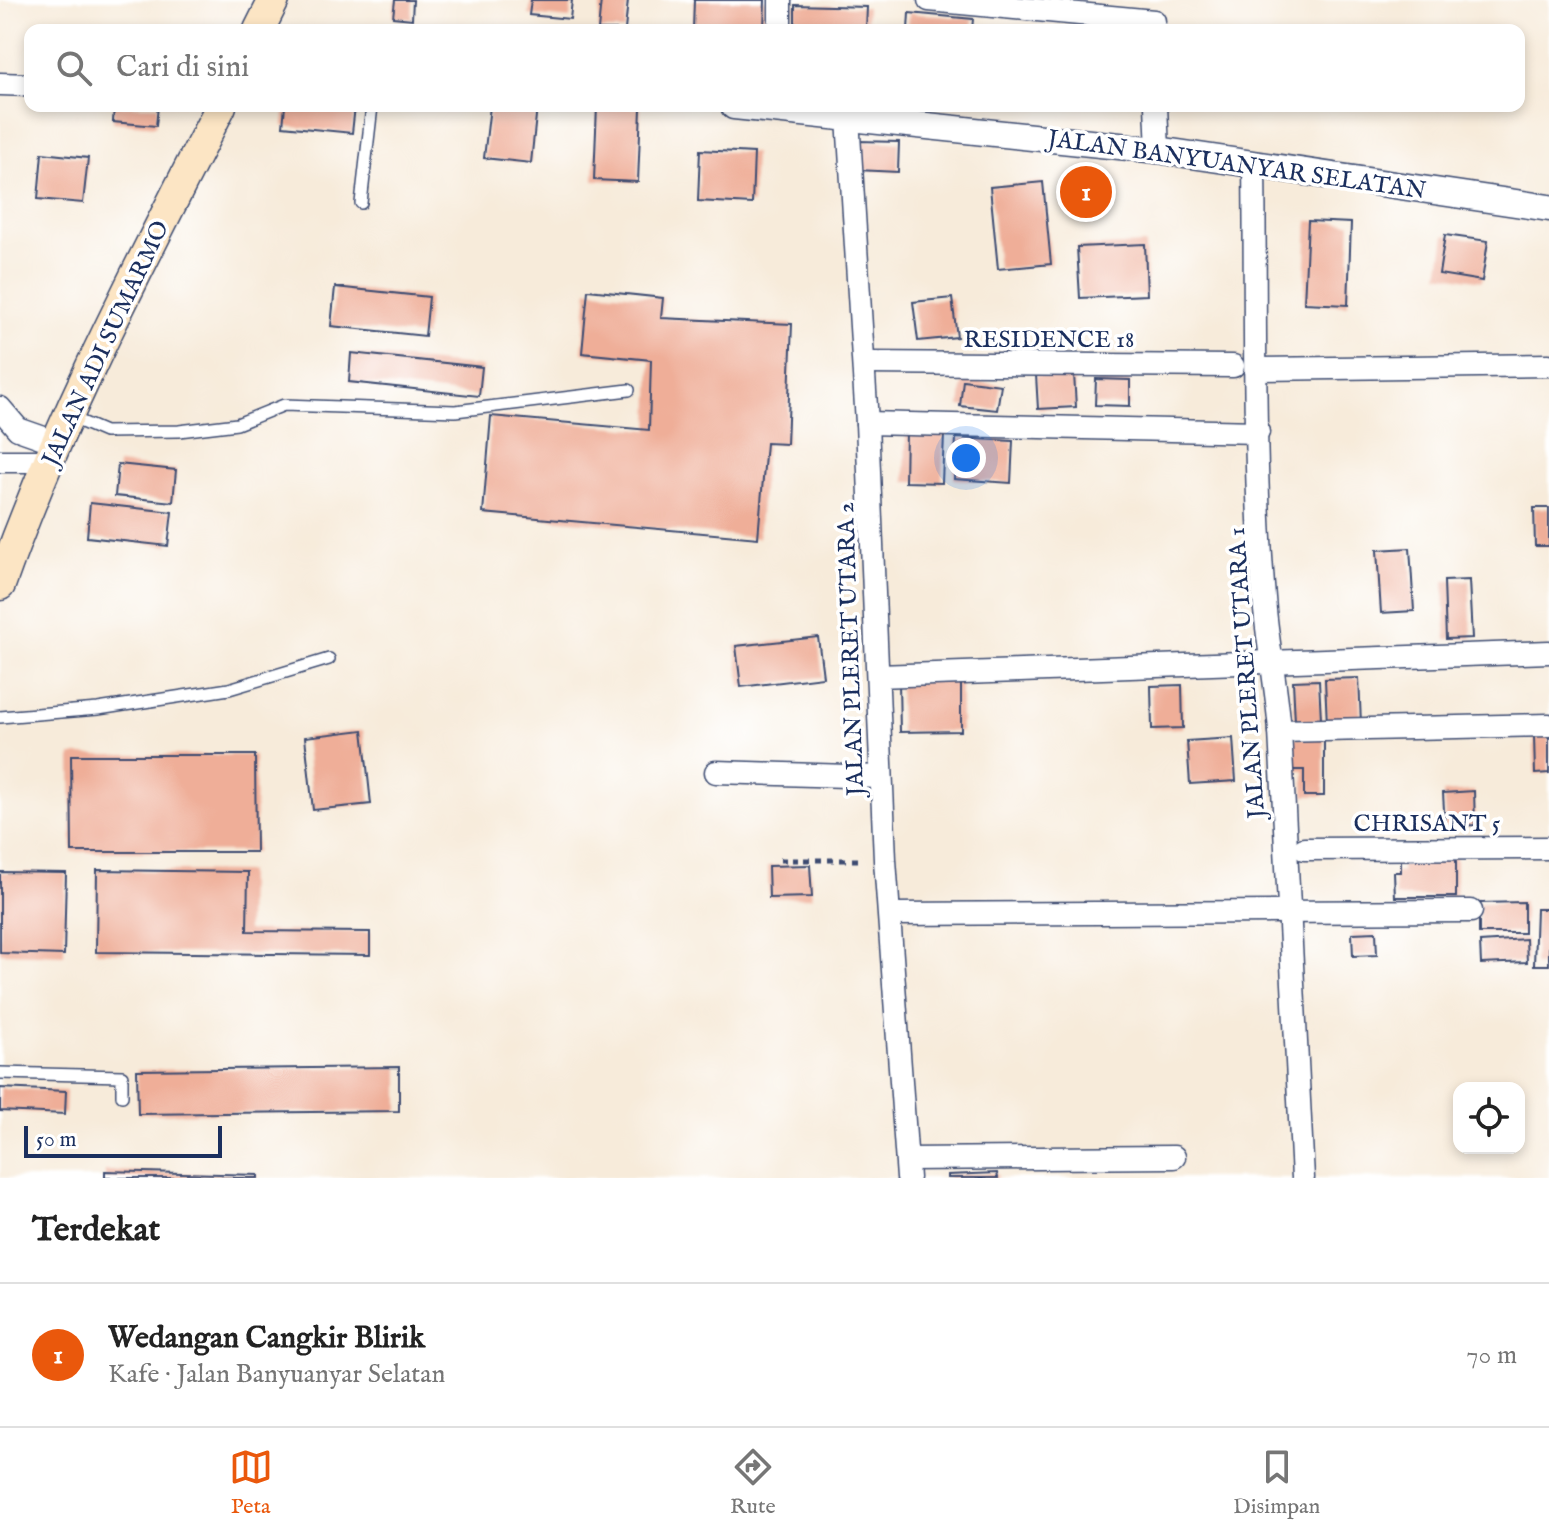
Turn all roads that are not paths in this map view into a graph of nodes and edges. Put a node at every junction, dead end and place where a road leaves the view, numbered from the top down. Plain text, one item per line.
1 (274, 0) edge
2 (780, 0) edge
3 (929, 0) edge
4 (1154, 17) edge
5 (262, 24) edge
6 (780, 24) edge
7 (0, 84) edge
8 (24, 85) edge
9 (218, 112) edge
10 (371, 112) edge
11 (803, 112) edge
12 (1156, 112) edge
13 (848, 118) junction
14 (1158, 150) junction
15 (1254, 164) junction
16 (361, 203) dead end
17 (1549, 208) edge
18 (864, 363) junction
19 (1549, 365) edge
20 (1233, 366) dead end
21 (1257, 369) junction
22 (629, 390) dead end
23 (0, 408) edge
24 (867, 423) junction
25 (1258, 432) junction
26 (56, 440) junction
27 (0, 461) edge
28 (3, 570) edge
29 (1549, 652) edge
30 (329, 659) dead end
31 (1275, 663) junction
32 (878, 676) junction
33 (0, 717) edge
34 (1549, 725) edge
35 (1280, 731) junction
36 (716, 772) dead end
37 (881, 777) junction
38 (1549, 848) edge
39 (1304, 849) dead end
40 (1471, 911) dead end
41 (1286, 912) junction
42 (891, 914) junction
43 (0, 1073) edge
44 (122, 1096) dead end
45 (1174, 1157) dead end
46 (907, 1168) edge
47 (1303, 1178) edge

1 - 5 main road
2 - 6 street
3 - 4 street
7 - 8 street
9 - 26 main road, JALAN ADI SUMARMO
10 - 16 lane
11 - 13 street, JALAN BANYUANYAR SELATAN
12 - 14 street
13 - 14 street, JALAN BANYUANYAR SELATAN
13 - 18 street, JALAN PLERET UTARA 2
14 - 15 street, JALAN BANYUANYAR SELATAN
15 - 17 street, JALAN BANYUANYAR SELATAN
15 - 21 street, JALAN PLERET UTARA 1
18 - 20 street, RESIDENCE 18
18 - 24 street, JALAN PLERET UTARA 2
19 - 21 street
21 - 25 street, JALAN PLERET UTARA 1
22 - 26 lane
23 - 26 street
24 - 25 street
24 - 32 street, JALAN PLERET UTARA 2
25 - 31 street, JALAN PLERET UTARA 1
26 - 27 street
26 - 28 main road, JALAN ADI SUMARMO
29 - 31 street
30 - 33 lane
31 - 32 street
31 - 35 street, JALAN PLERET UTARA 1
32 - 37 street, JALAN PLERET UTARA 2
34 - 35 street
35 - 41 street, JALAN PLERET UTARA 1
36 - 37 street
37 - 42 street, JALAN PLERET UTARA 2
38 - 39 street, CHRISANT 5
40 - 41 street
41 - 42 street
41 - 47 street, JALAN PLERET UTARA 1
42 - 46 street, JALAN PLERET UTARA 2
43 - 44 lane
45 - 46 street

